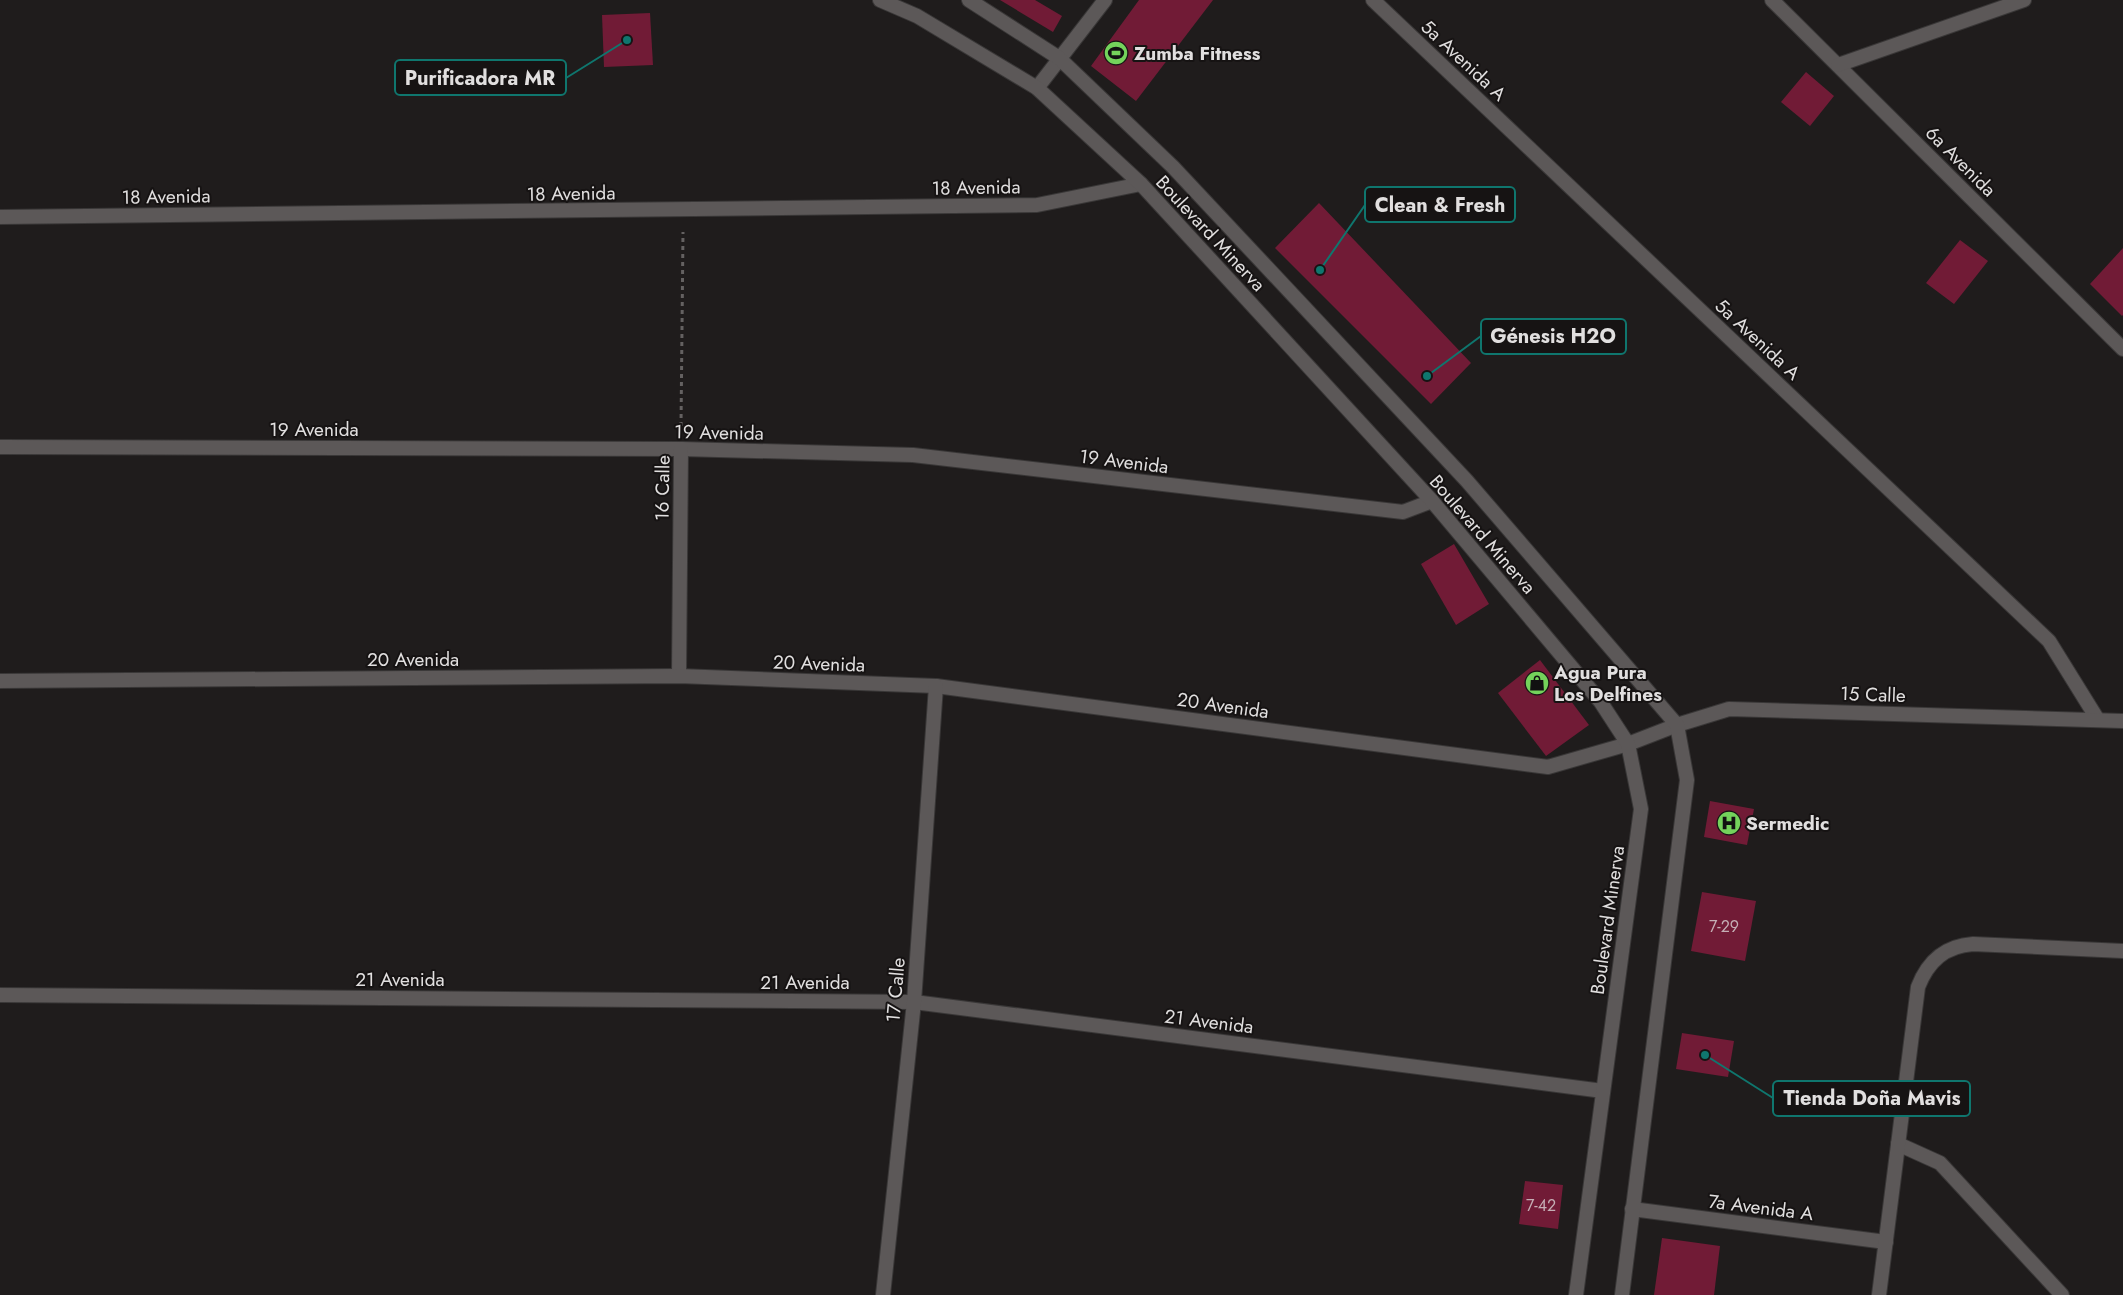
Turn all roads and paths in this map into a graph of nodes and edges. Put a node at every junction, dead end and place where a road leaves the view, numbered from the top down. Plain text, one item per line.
1 (880, 0) edge
2 (970, 0) edge
3 (1105, 0) edge
4 (1373, 0) edge
5 (1772, 0) edge
6 (2024, 0) edge
7 (1059, 58) junction
8 (1838, 65) junction
9 (1037, 88) junction
10 (1141, 184) junction
11 (683, 210) junction
12 (0, 217) edge
13 (2123, 349) edge
14 (0, 447) edge
15 (681, 449) junction
16 (1432, 501) junction
17 (679, 676) junction
18 (0, 681) edge
19 (936, 686) junction
20 (2098, 720) junction
21 (2123, 721) edge
22 (1677, 725) junction
23 (1628, 744) junction
24 (2123, 951) edge
25 (0, 995) edge
26 (914, 1002) junction
27 (1603, 1090) junction
28 (1898, 1144) junction
29 (1632, 1210) junction
30 (1886, 1242) junction
31 (883, 1295) edge
32 (1576, 1295) edge
33 (1622, 1295) edge
34 (1880, 1295) edge
35 (2062, 1295) edge

1 - 9 street, Boulevard Minerva
2 - 7 street, Boulevard Minerva
3 - 7 street
4 - 20 street, 5a Avenida A
5 - 8 street, 6a Avenida
6 - 8 street
7 - 9 street
7 - 22 street, Boulevard Minerva
8 - 13 street, 6a Avenida
9 - 10 street, Boulevard Minerva
10 - 11 street, 18 Avenida
10 - 16 street, Boulevard Minerva
11 - 12 street, 18 Avenida
11 - 15 path, 16 Calle
14 - 15 street, 19 Avenida
15 - 16 street, 19 Avenida
15 - 17 street, 16 Calle
16 - 23 street, Boulevard Minerva
17 - 18 street, 20 Avenida
17 - 19 street, 20 Avenida
19 - 23 street, 20 Avenida
19 - 26 street, 17 Calle
20 - 21 street, 15 Calle
20 - 22 street, 15 Calle
22 - 23 street, 15 Calle
22 - 29 street
23 - 27 street, Boulevard Minerva
24 - 28 street
25 - 26 street, 21 Avenida
26 - 27 street, 21 Avenida
26 - 31 street, 17 Calle
27 - 32 street, Boulevard Minerva
28 - 30 street
28 - 35 street
29 - 30 street, 7a Avenida A
29 - 33 street
30 - 34 street

